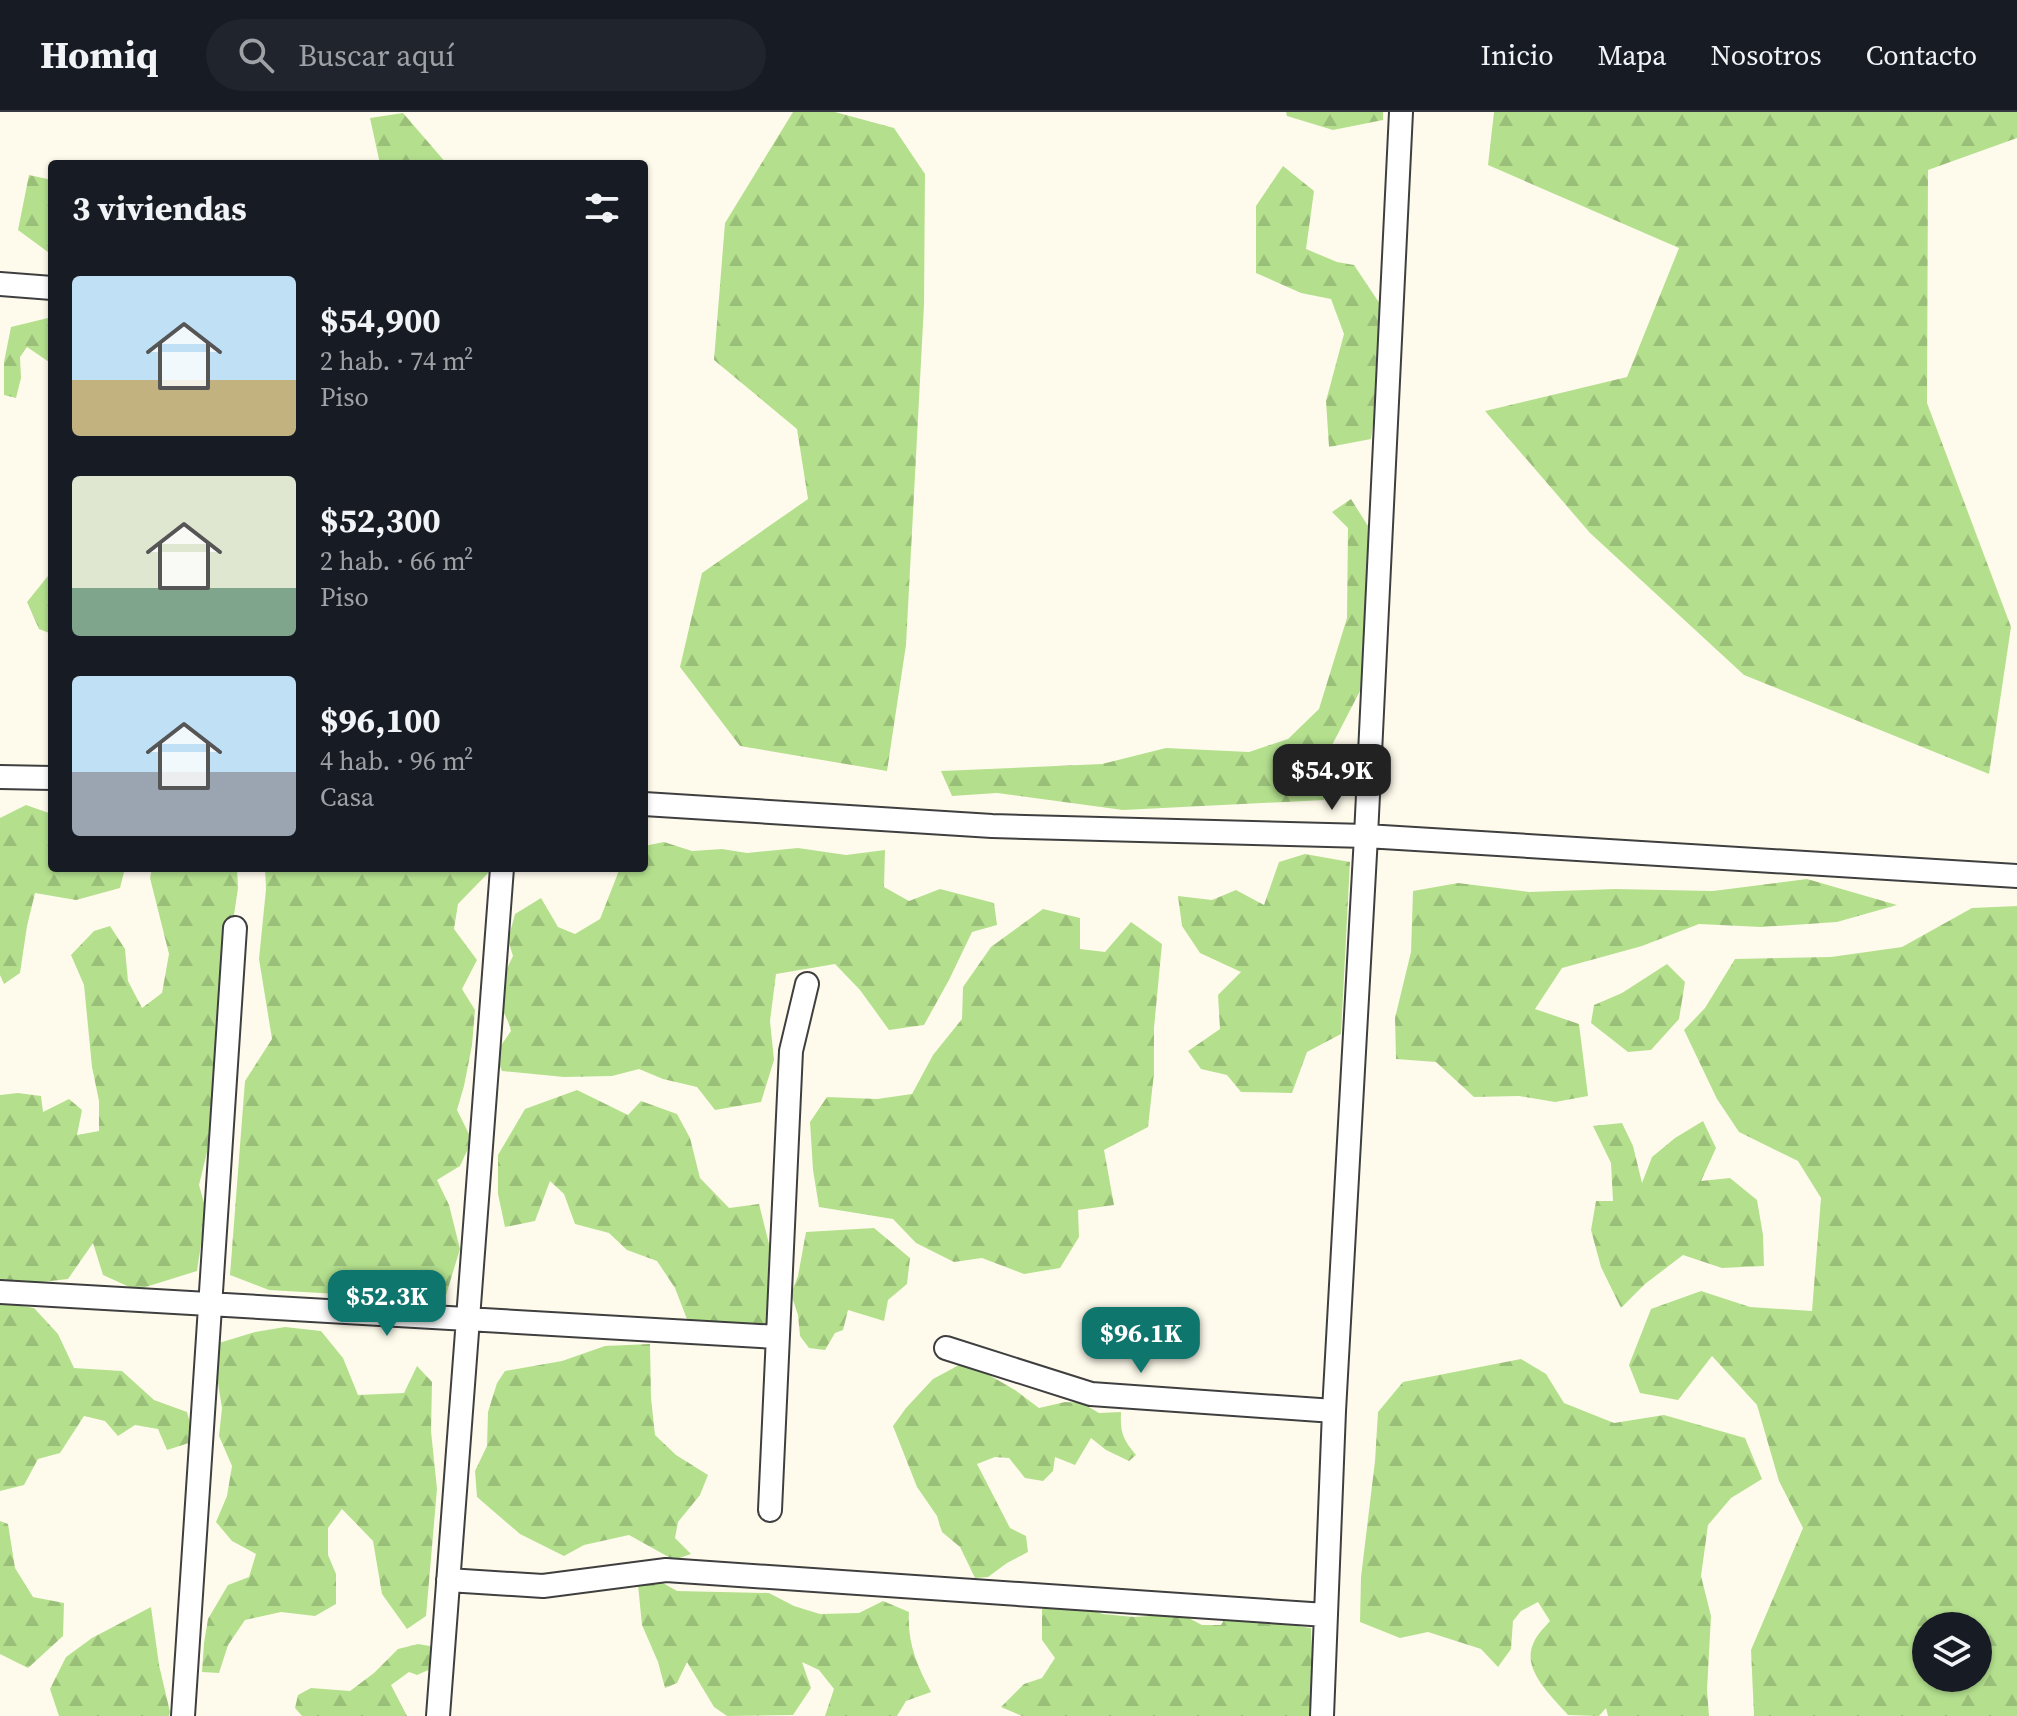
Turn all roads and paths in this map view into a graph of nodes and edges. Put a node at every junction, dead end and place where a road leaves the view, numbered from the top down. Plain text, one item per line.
1 (1401, 112) edge
2 (0, 284) edge
3 (48, 288) edge
4 (0, 777) edge
5 (48, 778) edge
6 (648, 804) edge
7 (1366, 836) junction
8 (502, 872) edge
9 (2017, 876) edge
10 (235, 928) dead end
11 (807, 984) dead end
12 (0, 1292) edge
13 (210, 1305) junction
14 (467, 1320) junction
15 (777, 1337) junction
16 (946, 1348) dead end
17 (1334, 1411) junction
18 (770, 1510) dead end
19 (448, 1580) junction
20 (1326, 1615) junction
21 (183, 1716) edge
22 (438, 1716) edge
23 (1322, 1716) edge

1 - 7 street
2 - 3 street
4 - 5 street
6 - 7 street
7 - 9 street
7 - 17 street
8 - 14 street
10 - 13 street
11 - 15 street
12 - 13 street
13 - 14 street
13 - 21 street
14 - 15 street
14 - 19 street
15 - 18 street
16 - 17 street
17 - 20 street
19 - 20 street
19 - 22 street
20 - 23 street

